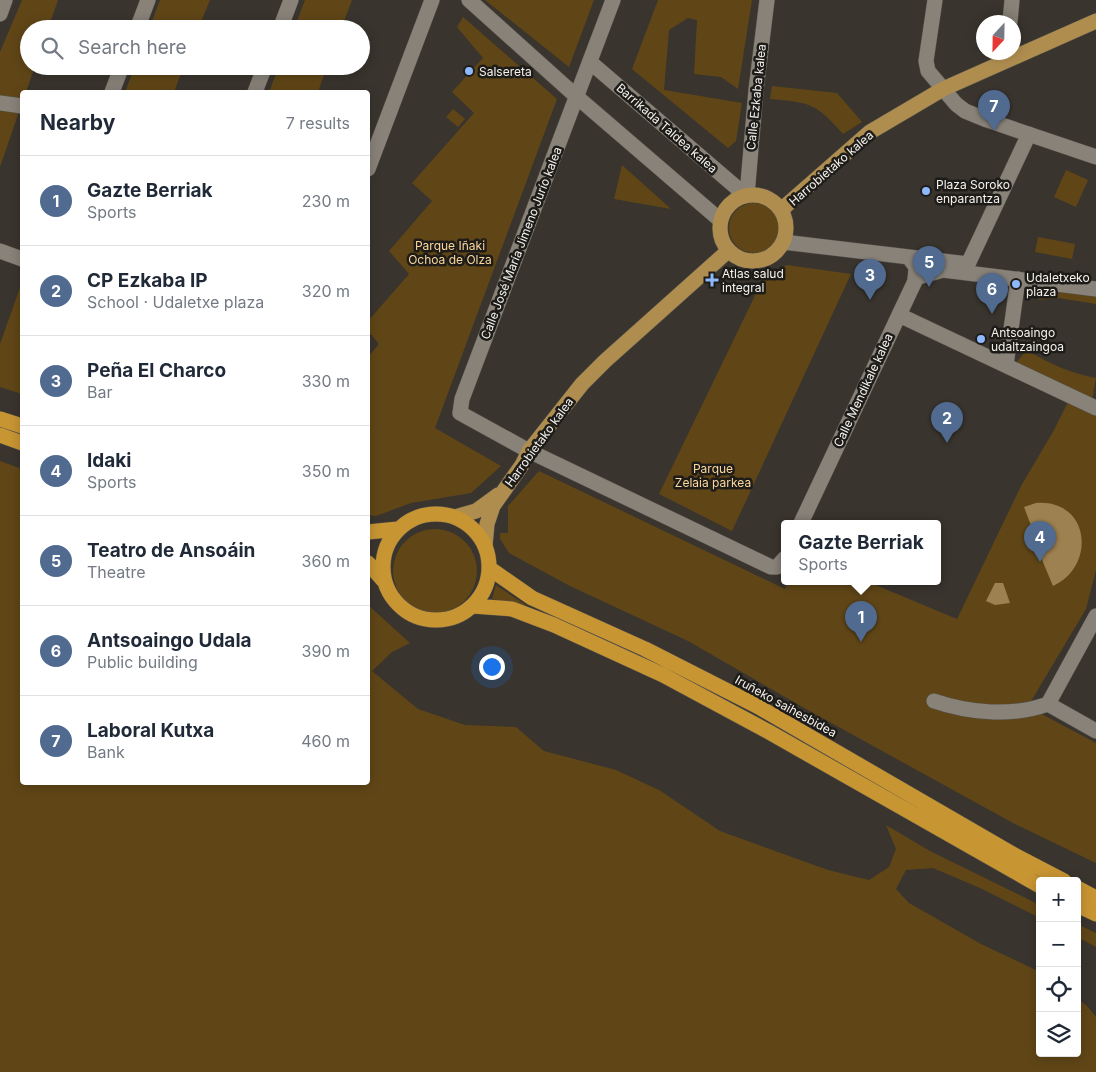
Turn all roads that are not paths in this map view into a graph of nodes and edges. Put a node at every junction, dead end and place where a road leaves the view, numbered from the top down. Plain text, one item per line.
1 (5, 0) edge
2 (148, 0) edge
3 (291, 0) edge
4 (432, 0) edge
5 (469, 0) edge
6 (613, 0) edge
7 (767, 0) edge
8 (935, 0) edge
9 (1012, 0) edge
10 (0, 14) edge
11 (1011, 15) edge
12 (140, 20) edge
13 (283, 20) edge
14 (1096, 21) edge
15 (1021, 50) edge
16 (999, 60) edge
17 (590, 62) junction
18 (119, 75) edge
19 (263, 75) edge
20 (943, 89) junction
21 (113, 90) edge
22 (257, 90) edge
23 (577, 97) junction
24 (0, 102) edge
25 (20, 106) edge
26 (1029, 134) junction
27 (1096, 156) edge
28 (370, 164) edge
29 (744, 196) junction
30 (781, 210) junction
31 (720, 220) junction
32 (783, 242) junction
33 (0, 251) edge
34 (728, 251) junction
35 (20, 258) edge
36 (909, 258) junction
37 (915, 278) junction
38 (1018, 279) junction
39 (1096, 289) edge
40 (899, 315) junction
41 (1006, 365) junction
42 (1096, 408) edge
43 (0, 419) edge
44 (20, 425) edge
45 (0, 435) edge
46 (20, 442) edge
47 (529, 451) junction
48 (503, 491) junction
49 (455, 517) junction
50 (802, 520) edge
51 (398, 529) junction
52 (370, 532) edge
53 (485, 546) junction
54 (781, 562) edge
55 (370, 565) edge
56 (489, 568) junction
57 (383, 580) junction
58 (473, 606) junction
59 (1096, 616) edge
60 (934, 701) dead end
61 (1048, 704) junction
62 (1096, 731) edge
63 (1056, 877) edge
64 (1036, 884) edge
65 (1081, 890) edge
66 (1096, 898) edge
67 (1081, 907) edge
68 (1096, 914) edge

1 - 10 street
2 - 12 street
3 - 13 street
4 - 28 street
5 - 23 street
6 - 17 street, Calle José María Jimeno Jurío kalea
7 - 29 street, Calle Ezkaba kalea
8 - 20 street
9 - 11 street
14 - 15 main road, Harrobietako kalea
16 - 20 main road, Harrobietako kalea
17 - 23 street, Calle José María Jimeno Jurío kalea
17 - 29 street, Barrikada Taldea kalea
18 - 21 street
19 - 22 street
20 - 26 street
20 - 30 main road, Harrobietako kalea
23 - 31 street
23 - 47 street, Calle José María Jimeno Jurío kalea
24 - 25 street
26 - 27 street
26 - 36 street
29 - 30 main road
29 - 31 main road
30 - 32 main road
31 - 34 main road
32 - 34 main road
32 - 36 street
33 - 35 street
34 - 47 main road, Harrobietako kalea
36 - 37 street
37 - 38 street
37 - 40 street, Calle Mendikale kalea
38 - 39 street
38 - 41 street
40 - 41 street
40 - 50 street, Calle Mendikale kalea
41 - 42 street
43 - 44 highway
45 - 46 highway
47 - 48 main road, Harrobietako kalea
47 - 54 street
48 - 49 main road, Harrobietako kalea
48 - 53 main road, Harrobietako kalea
49 - 51 highway
49 - 53 highway
51 - 52 highway
51 - 57 highway
53 - 56 highway
55 - 57 highway
56 - 58 highway
56 - 63 highway, Iruñeko saihesbidea
57 - 58 highway
58 - 64 highway
59 - 61 street
60 - 61 street
61 - 62 street
65 - 66 highway
67 - 68 highway

